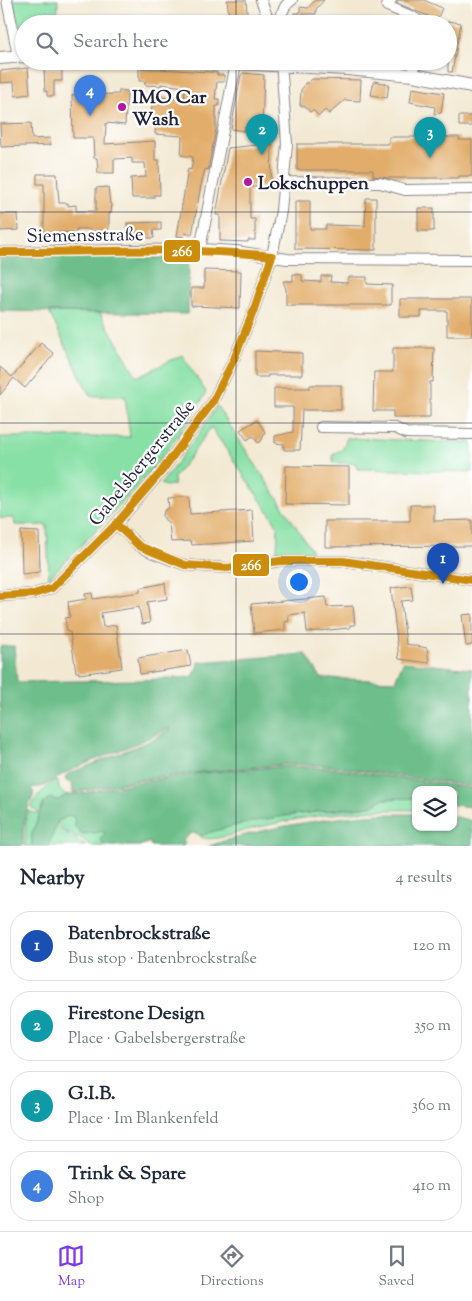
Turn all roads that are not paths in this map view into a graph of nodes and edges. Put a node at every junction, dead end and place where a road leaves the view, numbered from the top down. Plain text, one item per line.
1 (7, 0) edge
2 (261, 0) edge
3 (292, 0) edge
4 (391, 0) edge
5 (267, 15) edge
6 (281, 15) edge
7 (404, 15) edge
8 (15, 32) edge
9 (15, 57) edge
10 (0, 58) edge
11 (235, 70) edge
12 (282, 70) edge
13 (358, 70) edge
14 (414, 70) edge
15 (413, 75) junction
16 (472, 86) edge
17 (284, 182) junction
18 (472, 189) edge
19 (200, 249) junction
20 (0, 252) edge
21 (272, 256) junction
22 (472, 260) edge
23 (321, 427) dead end
24 (472, 434) edge
25 (116, 524) junction
26 (472, 580) edge
27 (0, 596) edge

1 - 8 street
2 - 5 street
3 - 6 street
4 - 7 street
9 - 10 main road
11 - 19 street
12 - 17 street, Gabelsbergerstraße
13 - 15 main road
14 - 15 street
15 - 16 main road
17 - 18 street
17 - 21 street, Gabelsbergerstraße
19 - 20 street, Siemensstraße
19 - 21 street, Siemensstraße
21 - 22 street, Siemensstraße
21 - 25 street, Gabelsbergerstraße
23 - 24 street
25 - 26 street
25 - 27 street, Gabelsbergerstraße

